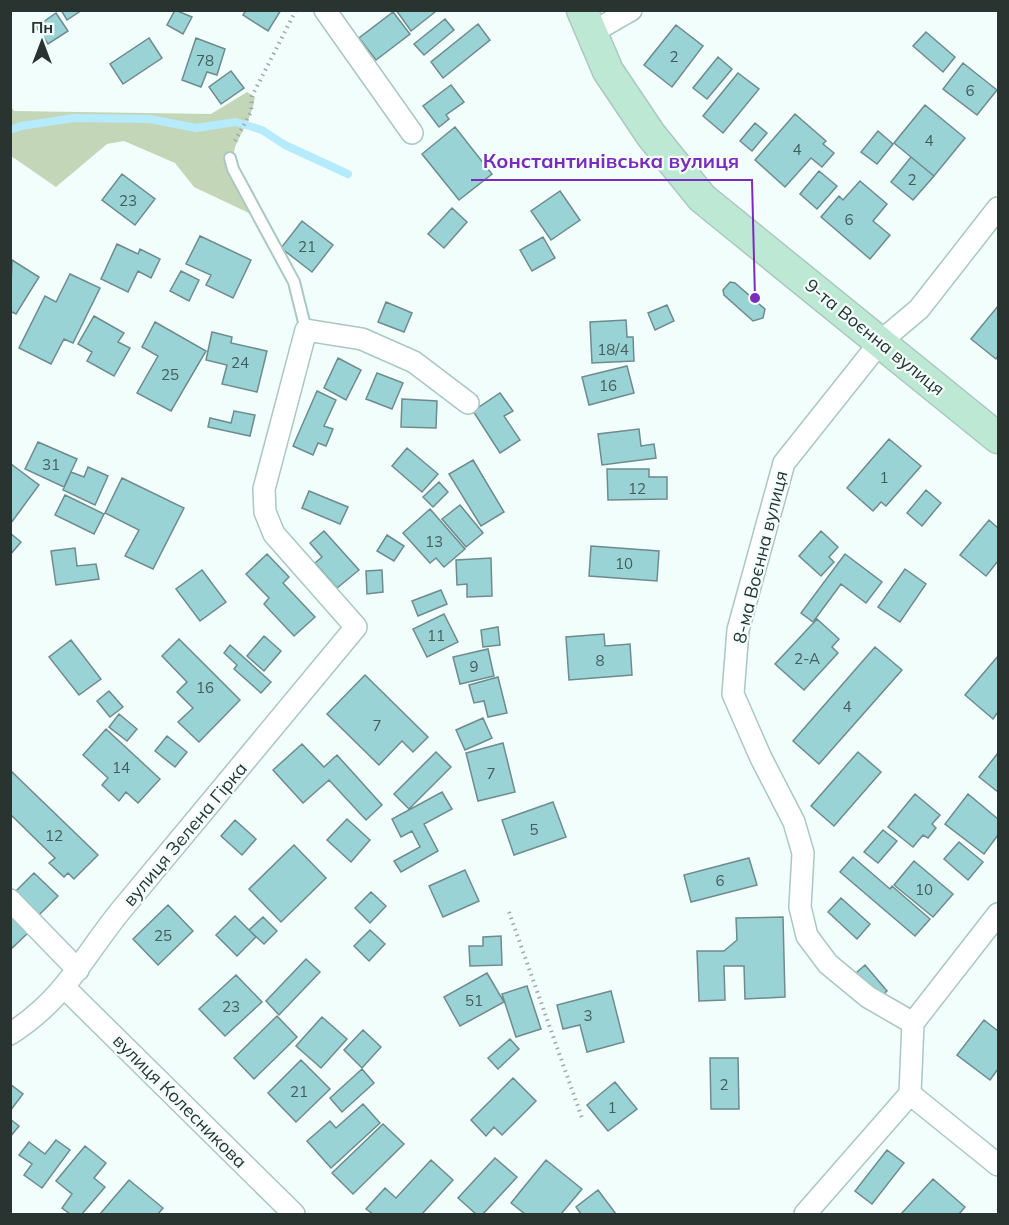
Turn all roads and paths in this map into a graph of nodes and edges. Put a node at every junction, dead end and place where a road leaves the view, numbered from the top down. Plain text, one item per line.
1 (296, 10) edge
2 (325, 10) edge
3 (631, 10) edge
4 (586, 22) edge
5 (241, 129) dead end
6 (412, 133) dead end
7 (230, 158) dead end
8 (999, 208) edge
9 (306, 330) junction
10 (881, 341) junction
11 (468, 403) dead end
12 (999, 438) edge
13 (10, 900) edge
14 (509, 912) dead end
15 (999, 914) edge
16 (78, 970) junction
17 (65, 988) junction
18 (912, 1023) junction
19 (10, 1034) edge
20 (910, 1094) junction
21 (582, 1118) dead end
22 (999, 1165) edge
23 (807, 1214) edge
24 (294, 1215) edge

1 - 5 path
2 - 6 street
3 - 4 street
4 - 10 street, 9-та Воєнна вулиця
7 - 9 lane
8 - 10 street, 8-ма Воєнна вулиця
9 - 11 street
9 - 16 street, вулиця Зелена Гірка
10 - 12 street, 9-та Воєнна вулиця
10 - 18 street, 8-ма Воєнна вулиця
13 - 16 street
14 - 21 path
15 - 18 street
16 - 17 street, вулиця Зелена Гірка
17 - 19 street, вулиця Зелена Гірка
17 - 24 street, вулиця Колесникова
18 - 20 street
20 - 22 street
20 - 23 street

